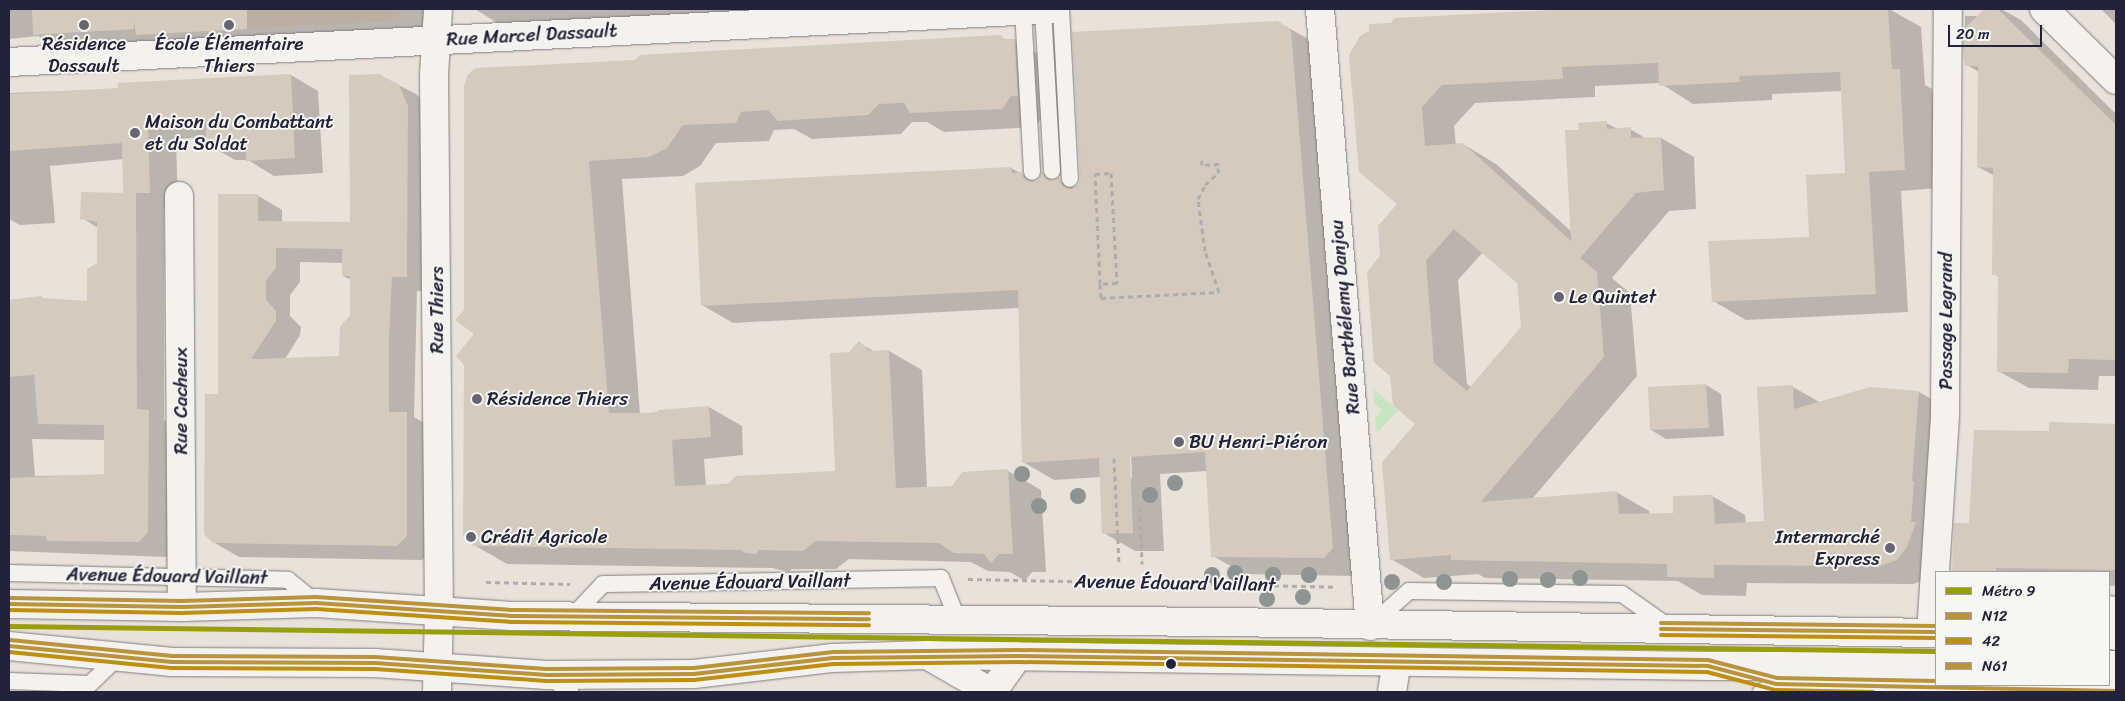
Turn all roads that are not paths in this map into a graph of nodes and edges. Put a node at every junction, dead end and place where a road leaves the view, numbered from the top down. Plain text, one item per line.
1 (438, 9) edge
2 (1045, 9) edge
3 (1320, 9) edge
4 (1948, 9) edge
5 (2044, 9) edge
6 (435, 40) junction
7 (9, 62) edge
8 (2116, 80) edge
9 (1052, 171) dead end
10 (1032, 172) dead end
11 (1070, 179) dead end
12 (179, 196) dead end
13 (1937, 571) edge
14 (9, 573) edge
15 (182, 575) junction
16 (316, 603) junction
17 (9, 604) edge
18 (182, 607) junction
19 (439, 612) junction
20 (1935, 615) edge
21 (572, 617) junction
22 (957, 618) junction
23 (1370, 626) junction
24 (1934, 633) edge
25 (9, 646) edge
26 (927, 655) junction
27 (119, 656) junction
28 (1018, 656) junction
29 (1397, 662) junction
30 (1708, 666) junction
31 (1935, 666) edge
32 (547, 675) junction
33 (438, 679) edge
34 (9, 681) edge
35 (1771, 690) edge
36 (2116, 691) edge
37 (570, 692) edge
38 (992, 692) edge
39 (1392, 692) edge

1 - 6 main road, Rue Thiers
2 - 6 main road, Rue Marcel Dassault
2 - 9 lane
2 - 10 lane
2 - 11 lane
3 - 23 main road, Rue Barthélemy Danjou
4 - 13 main road, Passage Legrand
5 - 8 main road
6 - 7 main road, Rue Marcel Dassault
6 - 19 main road, Rue Thiers
12 - 15 main road, Rue Cacheux
14 - 15 lane, Avenue Édouard Vaillant
15 - 16 lane, Avenue Édouard Vaillant
15 - 18 main road, Rue Cacheux
16 - 18 main road, Avenue Édouard Vaillant
16 - 19 main road, Avenue Édouard Vaillant
17 - 18 main road, Avenue Édouard Vaillant
19 - 21 main road, Avenue Édouard Vaillant
19 - 33 main road
20 - 24 main road, Passage Legrand
21 - 22 main road, Avenue Édouard Vaillant
21 - 22 lane, Avenue Édouard Vaillant
22 - 23 main road, Avenue Édouard Vaillant
23 - 24 main road, Avenue Édouard Vaillant
25 - 27 main road
26 - 28 main road
26 - 32 main road
26 - 38 main road
27 - 33 main road
27 - 34 lane
28 - 29 main road
28 - 38 main road
29 - 30 main road
29 - 39 main road
30 - 31 main road
30 - 35 main road
32 - 33 main road
32 - 37 lane
35 - 36 main road

